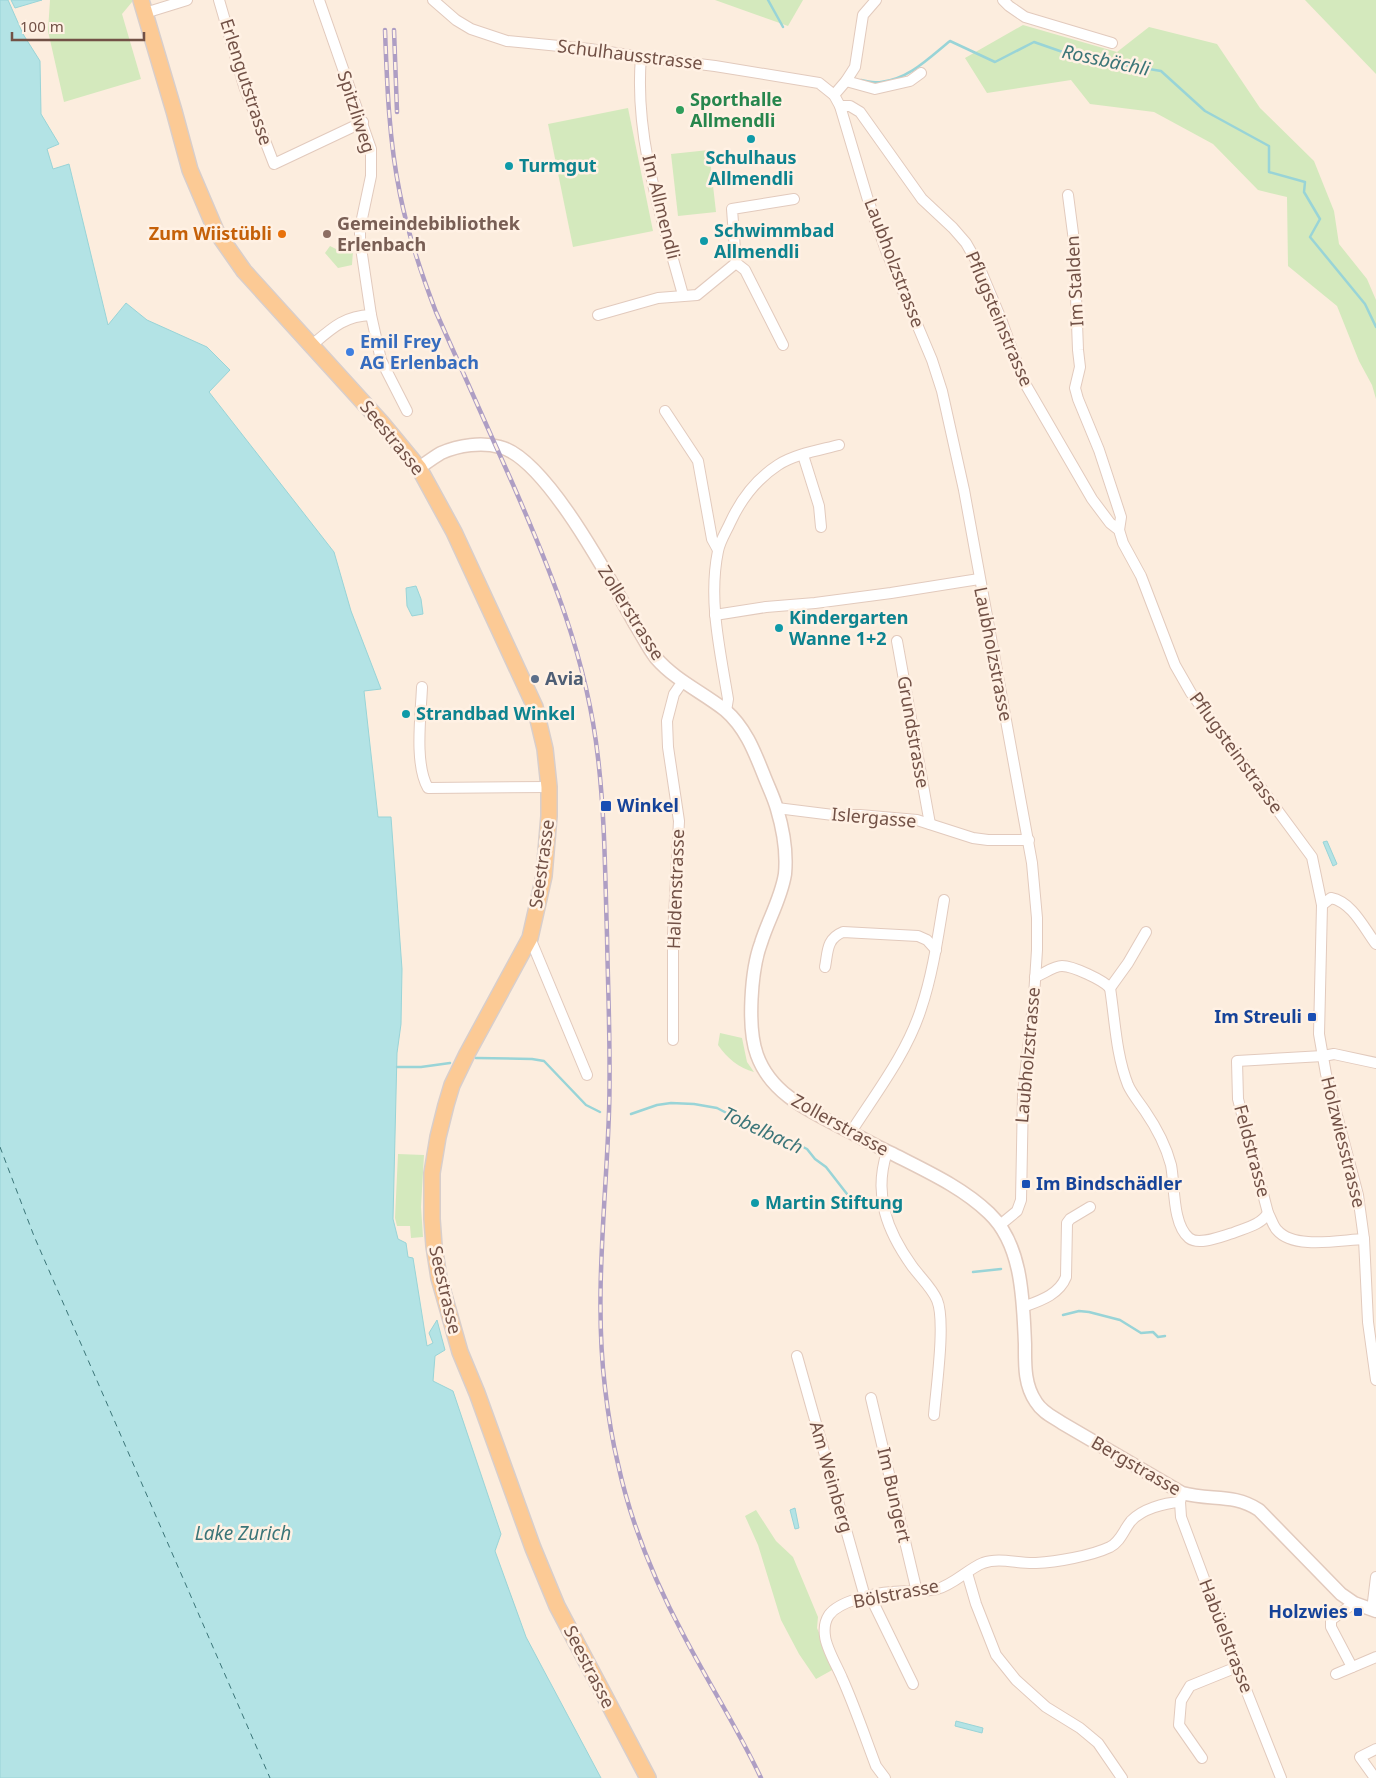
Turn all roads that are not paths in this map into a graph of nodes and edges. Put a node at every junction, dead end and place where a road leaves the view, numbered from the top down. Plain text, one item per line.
1 (187, 0) edge
2 (219, 0) edge
3 (319, 0) edge
4 (433, 0) edge
5 (876, 0) edge
6 (1003, 0) edge
7 (143, 6) edge
8 (1112, 43) dead end
9 (641, 57) junction
10 (921, 73) dead end
11 (846, 81) junction
12 (834, 95) junction
13 (840, 106) junction
14 (363, 122) junction
15 (1068, 195) dead end
16 (794, 199) dead end
17 (736, 263) junction
18 (683, 295) junction
19 (371, 315) junction
20 (598, 315) dead end
21 (312, 345) junction
22 (783, 345) dead end
23 (1080, 367) joint
24 (407, 411) dead end
25 (665, 411) dead end
26 (839, 445) dead end
27 (803, 455) junction
28 (419, 468) junction
29 (821, 527) dead end
30 (1119, 530) junction
31 (718, 550) junction
32 (979, 579) junction
33 (715, 615) junction
34 (897, 641) dead end
35 (682, 681) junction
36 (422, 686) dead end
37 (726, 711) junction
38 (549, 787) junction
39 (777, 808) junction
40 (930, 824) junction
41 (1029, 840) junction
42 (944, 900) dead end
43 (1322, 905) junction
44 (1146, 932) dead end
45 (530, 938) junction
46 (1376, 944) edge
47 (936, 950) junction
48 (825, 968) dead end
49 (1035, 977) junction
50 (1110, 988) junction
51 (673, 1040) dead end
52 (1323, 1056) junction
53 (1376, 1063) edge
54 (587, 1075) dead end
55 (851, 1132) junction
56 (887, 1152) junction
57 (1090, 1207) dead end
58 (1268, 1213) junction
59 (1000, 1225) junction
60 (1364, 1238) junction
61 (1023, 1312) junction
62 (797, 1356) dead end
63 (1376, 1380) edge
64 (871, 1398) dead end
65 (934, 1415) dead end
66 (1181, 1498) junction
67 (967, 1574) junction
68 (1376, 1577) edge
69 (917, 1592) junction
70 (867, 1596) junction
71 (1354, 1603) junction
72 (1374, 1610) edge
73 (1376, 1657) edge
74 (1237, 1667) junction
75 (1352, 1667) junction
76 (1336, 1674) dead end
77 (913, 1684) dead end
78 (1376, 1749) edge
79 (1202, 1758) dead end
80 (648, 1778) edge
81 (884, 1778) edge
82 (1122, 1778) edge
83 (1280, 1778) edge
84 (1376, 1778) edge

1 - 7 street
2 - 14 street, Erlengutstrasse
3 - 14 street, Spitzliweg
4 - 9 street, Schulhausstrasse
5 - 11 street
6 - 8 street
7 - 21 main road, Seestrasse
9 - 12 street, Schulhausstrasse
9 - 18 street, Im Allmendli
10 - 11 street
11 - 12 street
12 - 13 street, Laubholzstrasse
13 - 30 street, Pflugsteinstrasse
13 - 32 street, Laubholzstrasse
14 - 19 street, Spitzliweg
15 - 23 street, Im Stalden
16 - 17 street
17 - 18 street
17 - 22 street
18 - 20 street
19 - 21 street
19 - 24 street, Spitzliweg
21 - 28 main road, Seestrasse
23 - 30 street, Pflugsteinstrasse
25 - 31 street
26 - 27 street
27 - 29 street
27 - 31 street
28 - 35 street, Zollerstrasse
28 - 38 main road, Seestrasse
30 - 43 street, Pflugsteinstrasse
31 - 33 street
32 - 33 street
32 - 41 street, Laubholzstrasse
33 - 37 street
34 - 40 street, Grundstrasse
35 - 37 street, Zollerstrasse
35 - 51 street, Haldenstrasse
36 - 38 street
37 - 39 street, Zollerstrasse
38 - 45 main road, Seestrasse
39 - 40 street, Islergasse
39 - 55 street, Zollerstrasse
40 - 41 street, Islergasse
41 - 49 street, Laubholzstrasse
42 - 47 street
43 - 46 street
43 - 52 street, Holzwiesstrasse
44 - 50 street
45 - 54 street
45 - 80 main road, Seestrasse
47 - 48 street
47 - 55 street
49 - 50 street
49 - 59 street, Laubholzstrasse
50 - 58 street, Feldstrasse
52 - 53 street
52 - 58 street, Feldstrasse
52 - 60 street, Holzwiesstrasse
55 - 56 street, Zollerstrasse
56 - 59 street, Zollerstrasse
56 - 65 street
57 - 61 street
58 - 60 street
59 - 61 street, Zollerstrasse
60 - 63 street, Holzwiesstrasse
61 - 66 street, Bergstrasse
62 - 70 street, Am Weinberg
64 - 69 street, Im Bungert
66 - 67 street, Bölstrasse
66 - 71 street, Bergstrasse
66 - 74 street, Habüelstrasse
67 - 69 street, Bölstrasse
67 - 82 street
68 - 72 street
69 - 70 street, Bölstrasse
70 - 77 street, Am Weinberg
70 - 81 street, Bölstrasse
71 - 72 street, Bergstrasse
71 - 75 street
73 - 75 street
74 - 79 street
74 - 83 street, Habüelstrasse
75 - 76 street
78 - 84 street

